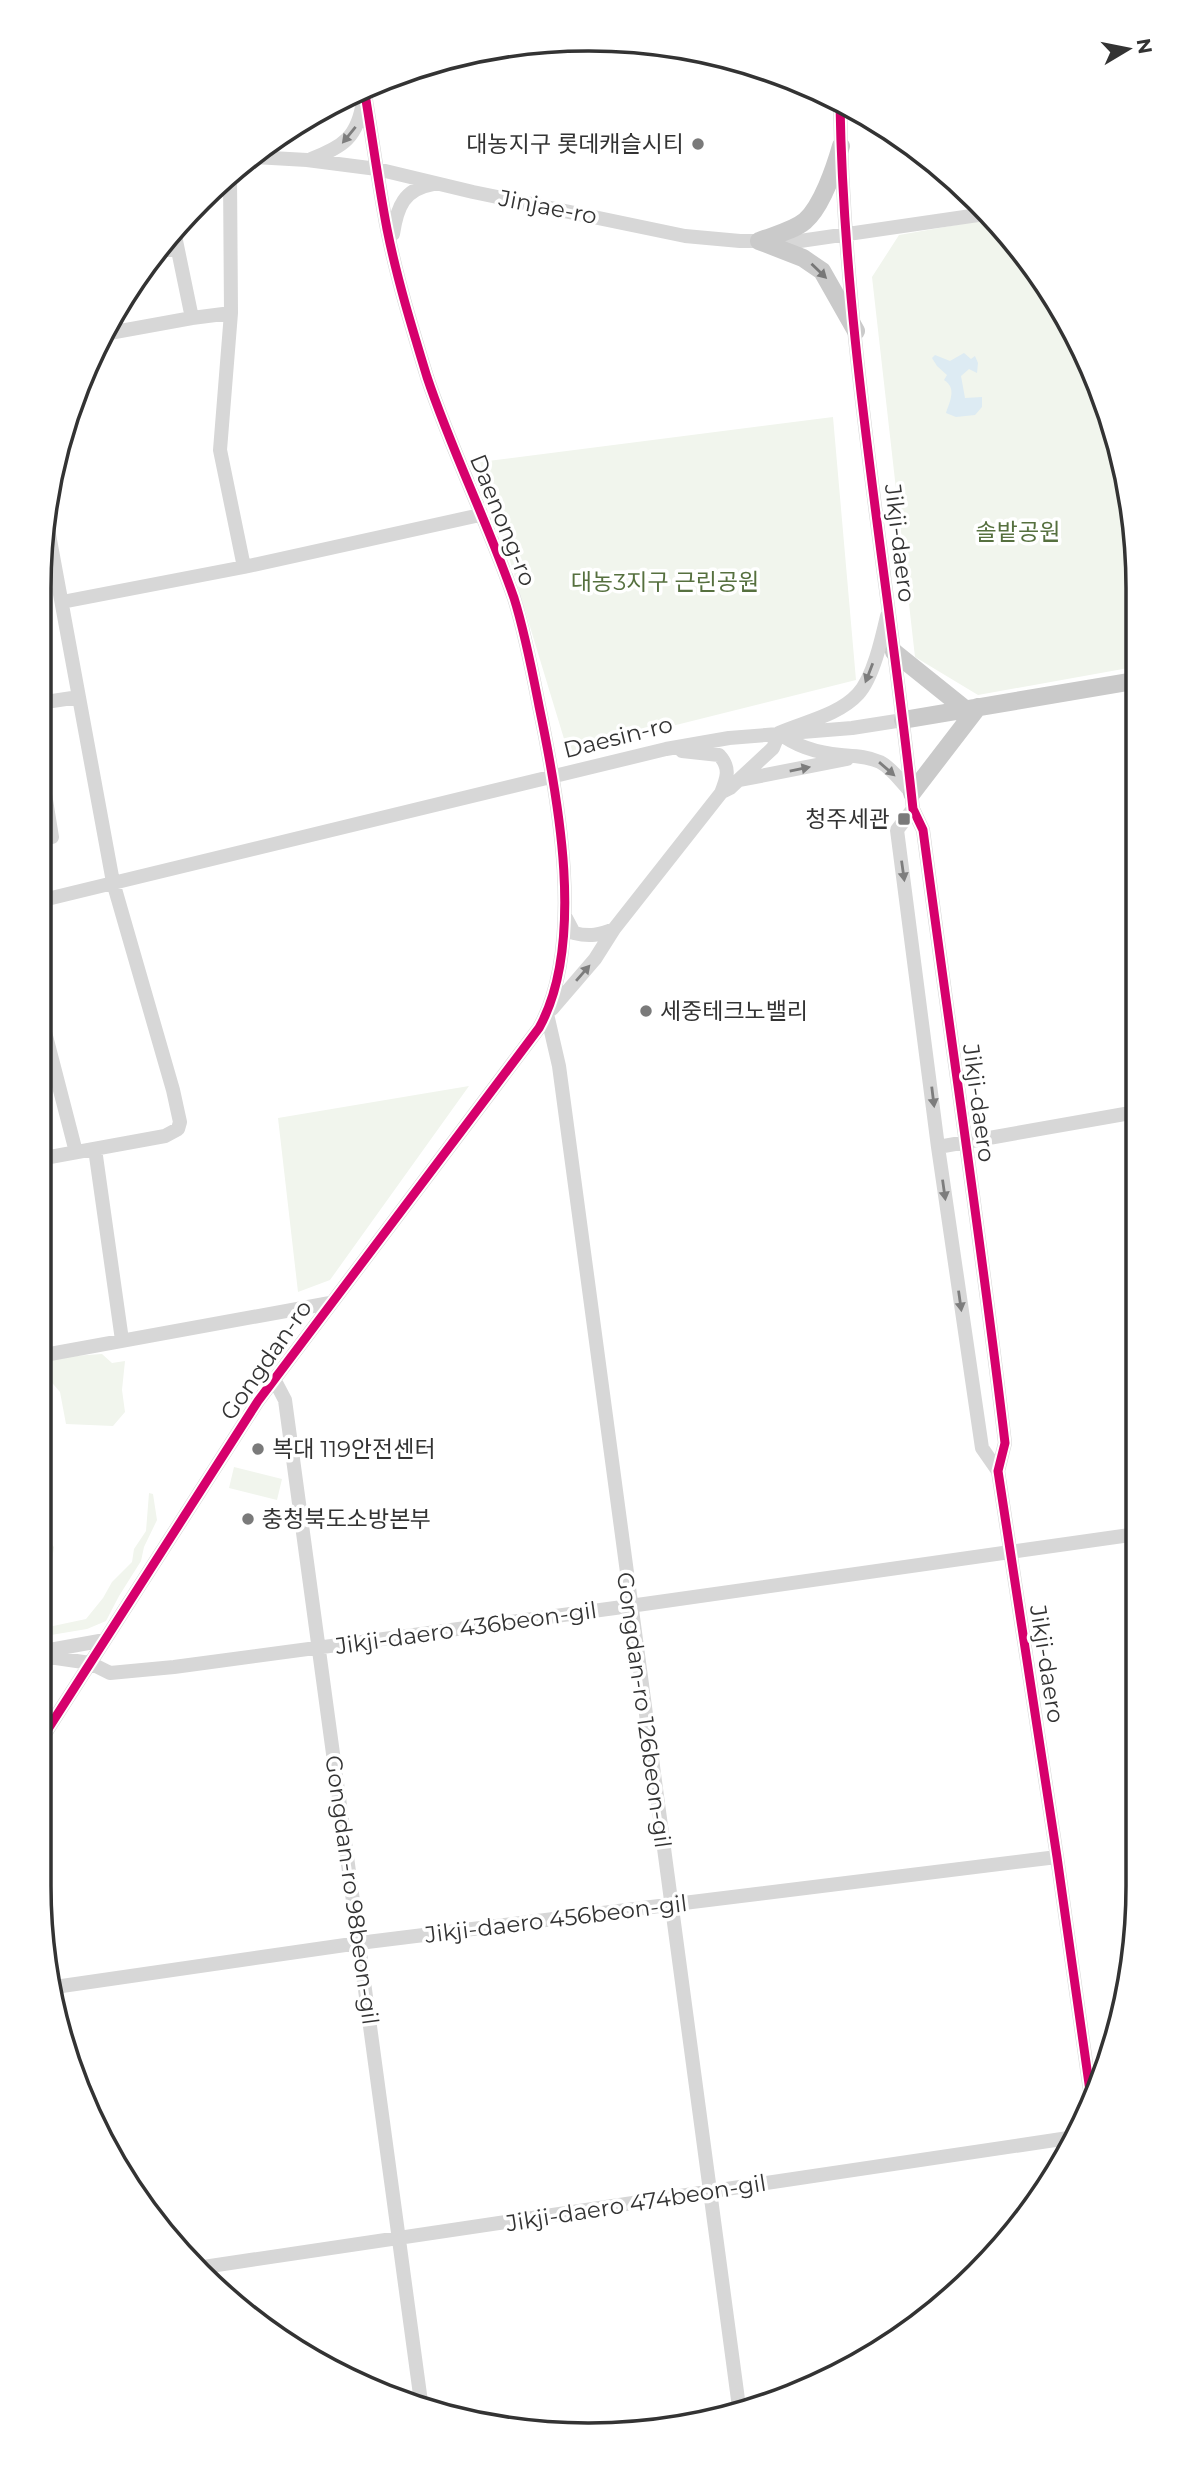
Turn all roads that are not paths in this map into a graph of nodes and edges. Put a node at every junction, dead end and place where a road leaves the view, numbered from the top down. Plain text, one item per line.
1 (366, 100) edge
2 (362, 101) edge
3 (840, 114) edge
4 (841, 146) junction
5 (267, 158) edge
6 (307, 160) junction
7 (377, 169) junction
8 (437, 183) junction
9 (230, 188) edge
10 (976, 215) edge
11 (846, 235) junction
12 (759, 241) junction
13 (176, 244) edge
14 (391, 245) junction
15 (177, 248) junction
16 (172, 249) edge
17 (231, 313) junction
18 (192, 318) junction
19 (856, 331) junction
20 (117, 332) edge
21 (480, 515) junction
22 (52, 550) edge
23 (244, 567) junction
24 (62, 602) junction
25 (889, 608) junction
26 (894, 652) junction
27 (1126, 682) edge
28 (79, 697) junction
29 (51, 701) edge
30 (972, 708) junction
31 (902, 720) junction
32 (779, 733) junction
33 (666, 749) junction
34 (862, 757) junction
35 (554, 778) junction
36 (738, 781) junction
37 (721, 793) junction
38 (913, 801) junction
39 (113, 882) junction
40 (51, 898) edge
41 (563, 911) junction
42 (614, 929) junction
43 (547, 1014) junction
44 (51, 1058) edge
45 (1126, 1114) edge
46 (964, 1142) junction
47 (938, 1146) junction
48 (96, 1149) junction
49 (76, 1152) junction
50 (51, 1157) edge
51 (331, 1303) junction
52 (121, 1340) junction
53 (51, 1353) edge
54 (274, 1379) junction
55 (998, 1471) junction
56 (1126, 1535) edge
57 (1010, 1550) junction
58 (630, 1606) junction
59 (105, 1640) junction
60 (318, 1649) junction
61 (51, 1650) edge
62 (51, 1658) edge
63 (90, 1663) junction
64 (51, 1723) edge
65 (1057, 1857) junction
66 (670, 1905) junction
67 (359, 1944) junction
68 (60, 1986) edge
69 (1089, 2082) edge
70 (1062, 2139) edge
71 (709, 2192) junction
72 (400, 2238) junction
73 (208, 2266) edge
74 (420, 2396) edge
75 (738, 2402) edge

1 - 7 street, Daenong-ro
2 -> 6 street
3 - 4 street, Jikji-daero
4 - 11 street, Jikji-daero
4 - 12 main road
5 - 6 street, Jinjae-ro
6 - 7 street, Jinjae-ro
7 - 8 street, Jinjae-ro
7 - 14 street, Daenong-ro
8 - 12 street, Jinjae-ro
8 - 14 street
9 - 17 street
10 - 11 street, Jinjae-ro
11 - 12 street, Jinjae-ro
11 - 19 street, Jikji-daero
12 -> 19 main road
13 - 15 street
14 - 21 street, Daenong-ro
15 - 16 street
15 - 18 street
17 - 18 street
17 - 23 street
18 - 20 street
19 - 25 street, Jikji-daero
21 - 23 street, Daenong-ro
21 - 35 street, Daenong-ro
22 - 24 street
23 - 24 street, Daenong-ro
24 - 28 street
25 - 26 street, Jikji-daero
25 -> 32 street
26 - 30 main road
26 - 31 street, Jikji-daero
27 - 30 main road, Daesin-ro
28 - 29 street
28 - 39 street
30 - 31 main road, Daesin-ro
30 - 38 main road
31 - 32 street, Daesin-ro
31 - 38 street, Jikji-daero
32 - 33 street, Daesin-ro
32 - 34 street
32 - 36 street
33 - 35 street, Daesin-ro
33 - 37 street
36 -> 34 street
34 -> 38 street
35 - 39 street, Daesin-ro
35 - 41 street, Daenong-ro
36 - 37 street
37 - 42 street
38 - 46 street, Jikji-daero
38 -> 47 street, Jikji-daero
39 - 40 street, Daesin-ro
39 - 48 street
41 - 42 street
41 - 43 street, Daenong-ro
43 -> 42 street
43 - 51 street, Gongdan-ro
43 - 58 street, Gongdan-ro 126beon-gil
44 - 49 street
45 - 46 street
46 - 47 street
46 - 55 street, Jikji-daero
47 -> 55 street, Jikji-daero
48 - 49 street
48 - 52 street
49 - 50 street
51 - 52 street
51 - 54 street, Gongdan-ro
52 - 53 street
54 - 59 street, Gongdan-ro
54 - 60 street, Gongdan-ro 98beon-gil
55 - 57 street, Jikji-daero
56 - 57 street, Jikji-daero 436beon-gil
57 - 58 street, Jikji-daero 436beon-gil
57 - 65 street, Jikji-daero
58 - 60 street, Jikji-daero 436beon-gil
58 - 66 street, Gongdan-ro 126beon-gil
59 - 61 street
59 - 63 street, Gongdan-ro
60 - 63 street, Jikji-daero 436beon-gil
60 - 67 street, Gongdan-ro 98beon-gil
62 - 63 street, Jikji-daero 436beon-gil
63 - 64 street, Gongdan-ro
65 - 66 street, Jikji-daero 456beon-gil
65 - 69 street, Jikji-daero
66 - 67 street, Jikji-daero 456beon-gil
66 - 71 street, Gongdan-ro 126beon-gil
67 - 68 street, Jikji-daero 456beon-gil
67 - 72 street, Gongdan-ro 98beon-gil
70 - 71 street, Jikji-daero 474beon-gil
71 - 72 street, Jikji-daero 474beon-gil
71 - 75 street, Gongdan-ro 126beon-gil
72 - 73 street, Jikji-daero 474beon-gil
72 - 74 street, Gongdan-ro 98beon-gil

